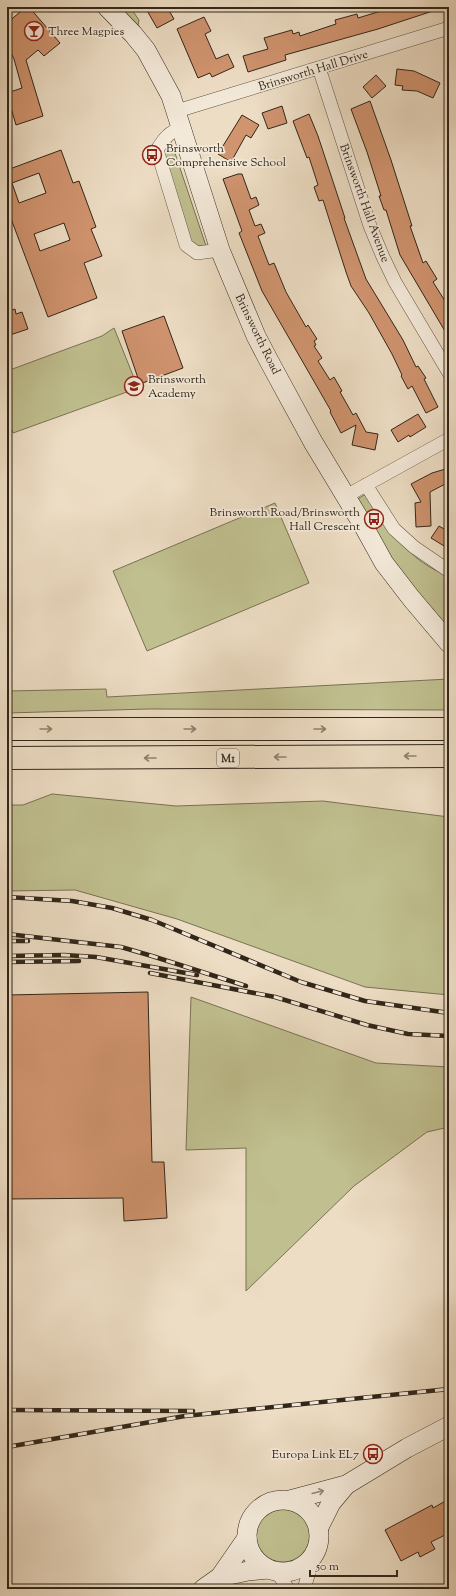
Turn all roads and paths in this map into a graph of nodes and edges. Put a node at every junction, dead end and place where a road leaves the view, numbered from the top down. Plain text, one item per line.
1 (106, 7) edge
2 (449, 28) edge
3 (319, 68) junction
4 (179, 119) junction
5 (220, 250) junction
6 (449, 373) edge
7 (449, 438) edge
8 (366, 485) junction
9 (346, 496) junction
10 (449, 571) edge
11 (449, 643) edge
12 (7, 729) edge
13 (449, 729) edge
14 (449, 756) edge
15 (7, 758) edge
16 (449, 1426) edge
17 (346, 1485) junction
18 (290, 1500) junction
19 (319, 1527) junction
20 (246, 1538) junction
21 (314, 1555) junction
22 (273, 1570) junction
23 (220, 1577) junction
24 (202, 1589) edge
25 (288, 1589) edge
26 (304, 1589) edge

1 - 4 main road, Brinsworth Road
2 - 3 street, Brinsworth Hall Drive
3 - 4 street, Brinsworth Hall Drive
3 - 6 street, Brinsworth Hall Avenue
4 - 5 main road, Brinsworth Road
4 - 5 street, Brinsworth Hall Drive
5 - 9 main road, Brinsworth Road
7 - 8 street
8 - 9 street
8 - 10 street
9 - 11 main road, Brinsworth Road
12 -> 13 highway
14 -> 15 highway, M1
16 - 17 main road
18 -> 17 main road
17 - 19 main road
18 - 19 main road
18 - 20 main road
19 - 21 main road
20 - 22 main road
20 - 23 main road
21 - 22 main road
21 - 26 street
22 - 23 main road
22 - 25 street
23 - 24 main road

